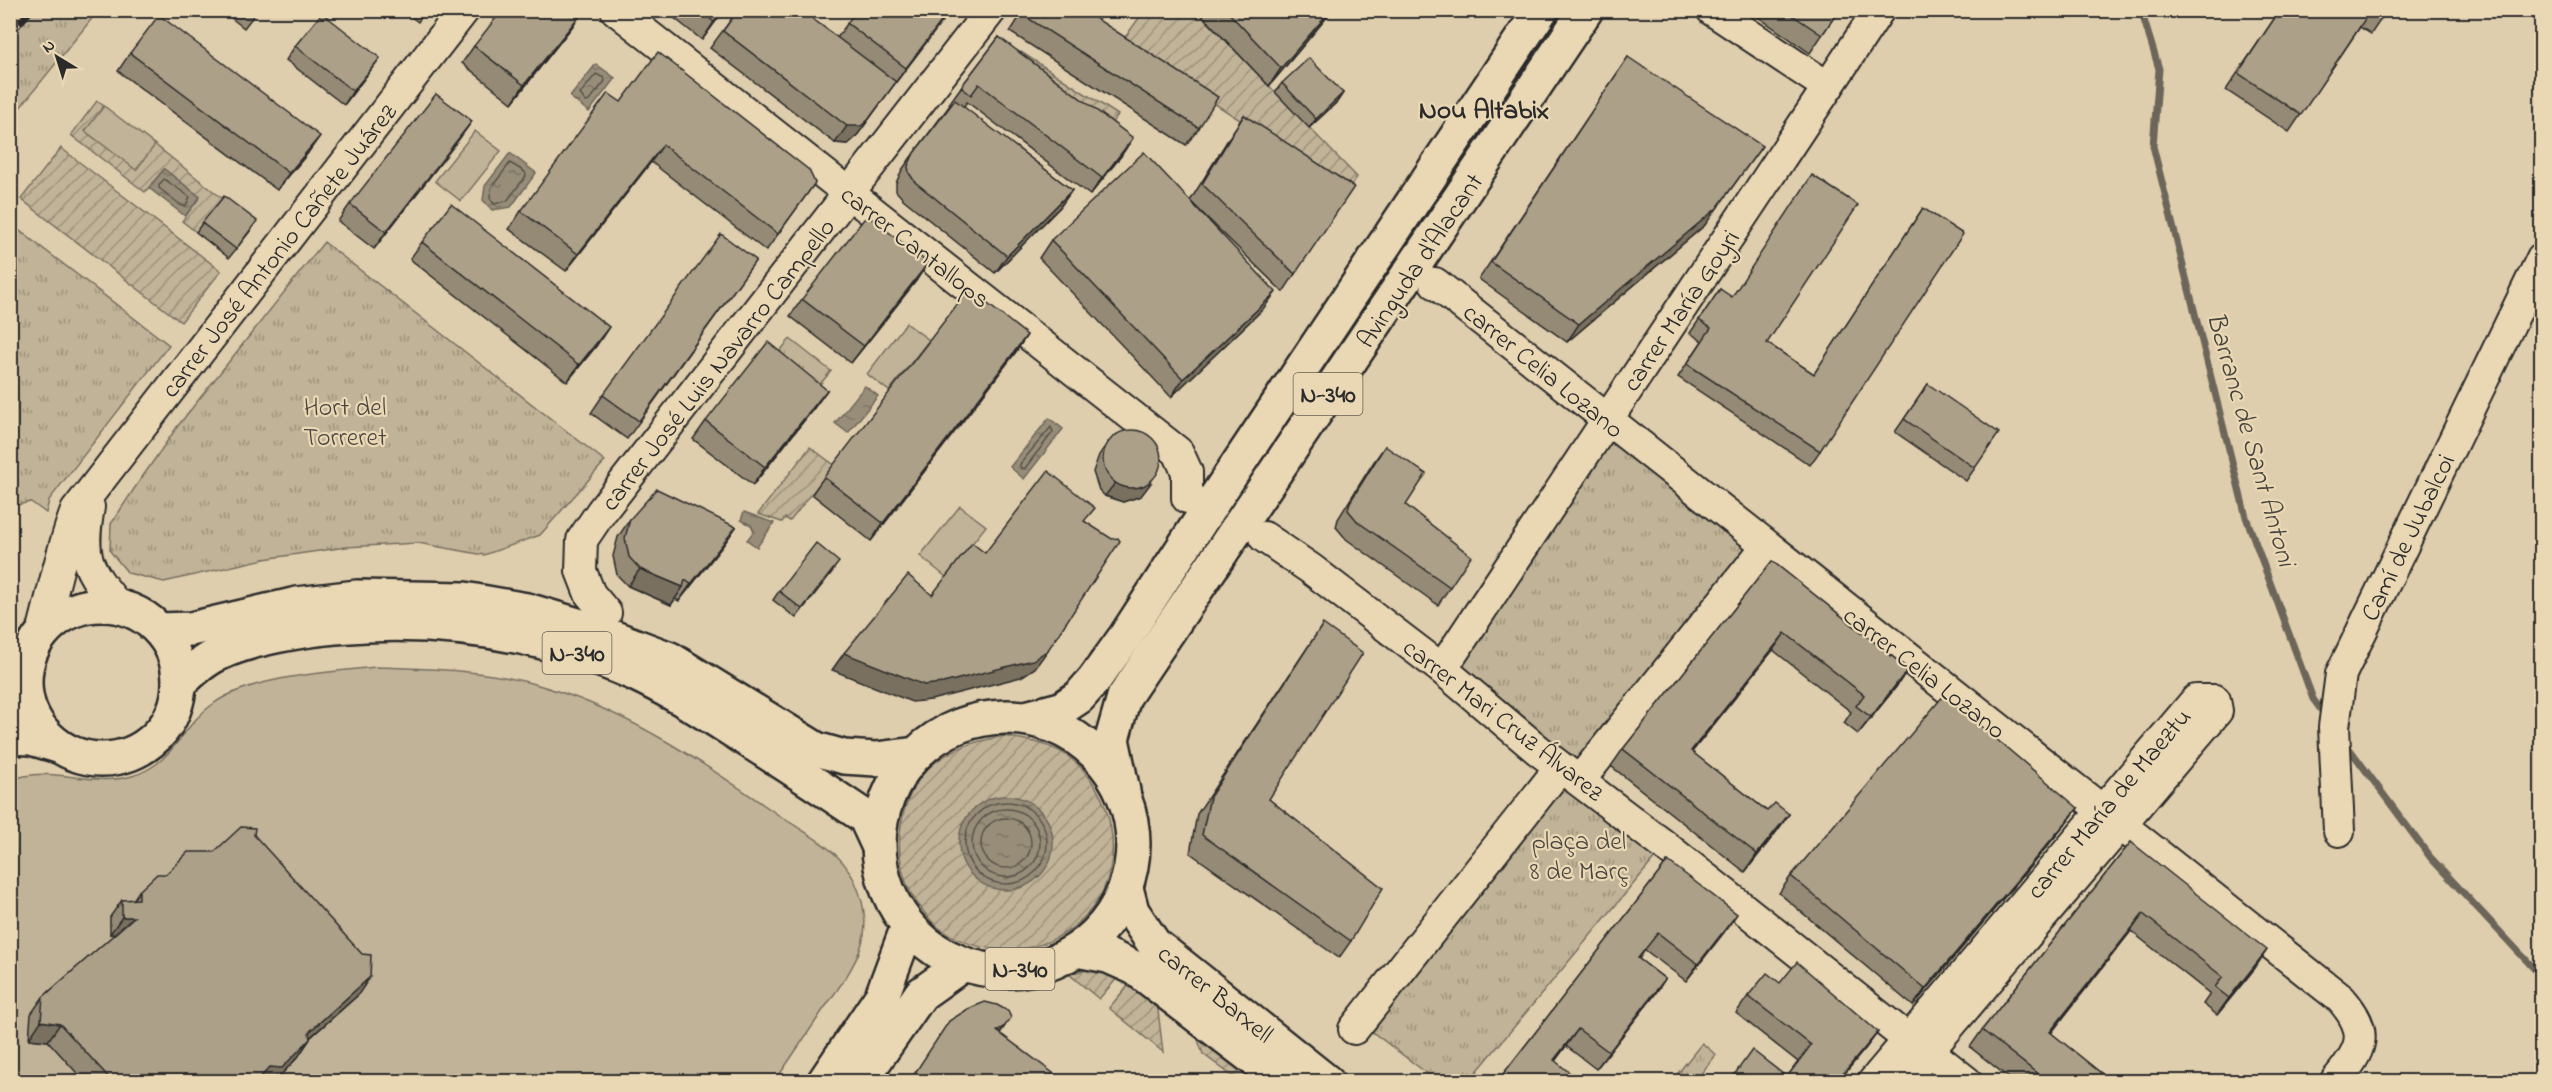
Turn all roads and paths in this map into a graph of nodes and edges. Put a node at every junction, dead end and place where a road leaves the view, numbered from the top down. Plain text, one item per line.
1 (464, 10) edge
2 (616, 10) edge
3 (991, 10) edge
4 (1541, 10) edge
5 (1586, 10) edge
6 (1712, 10) edge
7 (1879, 10) edge
8 (1828, 87) junction
9 (849, 193) junction
10 (2541, 258) edge
11 (1435, 283) dead end
12 (1607, 420) junction
13 (92, 489) junction
14 (1187, 498) dead end
15 (1264, 537) dead end
16 (1766, 547) junction
17 (118, 606) junction
18 (606, 613) dead end
19 (159, 630) junction
20 (42, 633) junction
21 (1442, 669) junction
22 (18, 677) edge
23 (180, 683) junction
24 (1026, 718) junction
25 (10, 737) edge
26 (58, 746) junction
27 (916, 754) junction
28 (1565, 779) junction
29 (1123, 791) junction
30 (2111, 818) junction
31 (2340, 831) dead end
32 (878, 845) junction
33 (1126, 888) junction
34 (908, 926) junction
35 (1077, 950) junction
36 (958, 967) junction
37 (1354, 1029) dead end
38 (1918, 1046) junction
39 (824, 1082) edge
40 (860, 1082) edge
41 (1284, 1082) edge
42 (1327, 1082) edge
43 (1873, 1082) edge
44 (1902, 1082) edge
45 (1967, 1082) edge
46 (2335, 1082) edge

1 - 13 street, carrer José Antonio Cañete Juárez
2 - 9 street, carrer Cantallops
3 - 9 street, carrer José Luis Navarro Campello
4 - 24 main road, Avinguda d'Alacant / N-340
5 - 29 main road, Avinguda d'Alacant / N-340
6 - 8 street
7 - 8 street, carrer María Goyri
8 - 12 street, carrer María Goyri
9 - 14 street, carrer Cantallops
9 - 18 street, carrer José Luis Navarro Campello
10 - 31 street, Camí de Jubalcoi
11 - 12 street, carrer Celia Lozano
12 - 16 street, carrer Celia Lozano
12 - 21 street, carrer María Goyri
13 - 17 street, carrer José Antonio Cañete Juárez
13 - 20 street, carrer José Antonio Cañete Juárez
15 - 21 street, carrer Mari Cruz Álvarez
16 - 28 street
16 - 30 street, carrer Celia Lozano
17 - 19 main road
17 - 20 main road
19 - 23 main road
19 - 27 main road, N-340
20 - 22 main road
21 - 28 street, carrer Mari Cruz Álvarez
22 - 26 main road
23 - 26 main road
23 - 32 main road, N-340
24 - 27 main road, N-340
24 - 29 main road, N-340
25 - 26 main road
27 - 32 main road, N-340
28 - 37 street
28 - 38 street, carrer Mari Cruz Álvarez
29 - 33 main road, N-340
30 - 38 street, carrer María de Maeztu
30 - 46 street, carrer Celia Lozano
32 - 34 main road, N-340
33 - 35 main road, N-340
33 - 42 main road, carrer Barxell
34 - 36 main road, N-340
34 - 39 main road
35 - 36 main road, N-340
35 - 41 main road, carrer Barxell
36 - 40 main road
38 - 43 street, carrer María de Maeztu
38 - 44 street, carrer María de Maeztu
38 - 45 street, carrer Mari Cruz Álvarez

